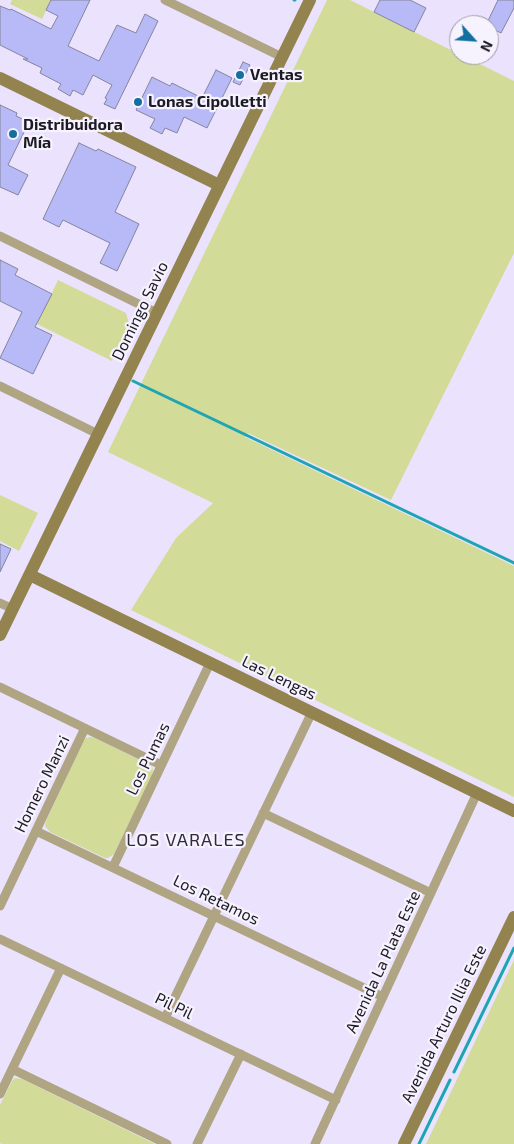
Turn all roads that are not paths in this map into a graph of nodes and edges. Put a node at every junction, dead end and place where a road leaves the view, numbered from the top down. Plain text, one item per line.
1 (165, 0) edge
2 (310, 0) edge
3 (282, 57) junction
4 (0, 78) edge
5 (219, 185) junction
6 (0, 236) edge
7 (157, 313) junction
8 (0, 386) edge
9 (98, 434) junction
10 (30, 575) junction
11 (0, 603) edge
12 (13, 609) junction
13 (0, 636) edge
14 (210, 663) junction
15 (0, 687) edge
16 (312, 712) junction
17 (85, 728) junction
18 (161, 765) junction
19 (477, 793) junction
20 (514, 810) edge
21 (263, 813) junction
22 (36, 831) junction
23 (113, 867) junction
24 (431, 893) junction
25 (0, 906) edge
26 (214, 916) junction
27 (514, 917) edge
28 (0, 938) edge
29 (61, 968) junction
30 (383, 996) junction
31 (164, 1018) junction
32 (241, 1054) junction
33 (12, 1069) junction
34 (0, 1094) edge
35 (336, 1100) junction
36 (167, 1144) edge
37 (197, 1144) edge
38 (315, 1144) edge
39 (404, 1144) edge

1 - 3 street
2 - 3 street, Domingo Savio
3 - 5 street, Domingo Savio
4 - 5 street
5 - 7 street, Domingo Savio
6 - 7 street
7 - 9 street, Domingo Savio
8 - 9 street
9 - 10 street, Domingo Savio
10 - 12 street, Domingo Savio
10 - 14 street, Las Lengas
11 - 12 street
12 - 13 street, Domingo Savio
14 - 16 street, Las Lengas
14 - 18 street, Los Pumas
15 - 17 street
16 - 19 street, Las Lengas
16 - 21 street
17 - 18 street
17 - 22 street, Homero Manzi
18 - 23 street, Los Pumas
19 - 20 street, Las Lengas
19 - 24 street, Avenida La Plata Este
21 - 24 street
21 - 26 street
22 - 23 street, Los Retamos
22 - 25 street, Homero Manzi
23 - 26 street, Los Retamos
24 - 30 street, Avenida La Plata Este
26 - 30 street, Los Retamos
26 - 31 street
27 - 39 street, Avenida Arturo Illia Este
28 - 29 street, Pil Pil
29 - 31 street, Pil Pil
29 - 33 street
30 - 35 street, Avenida La Plata Este
31 - 32 street, Pil Pil
32 - 35 street, Pil Pil
32 - 37 street
33 - 34 street
33 - 36 street
35 - 38 street, Avenida La Plata Este

